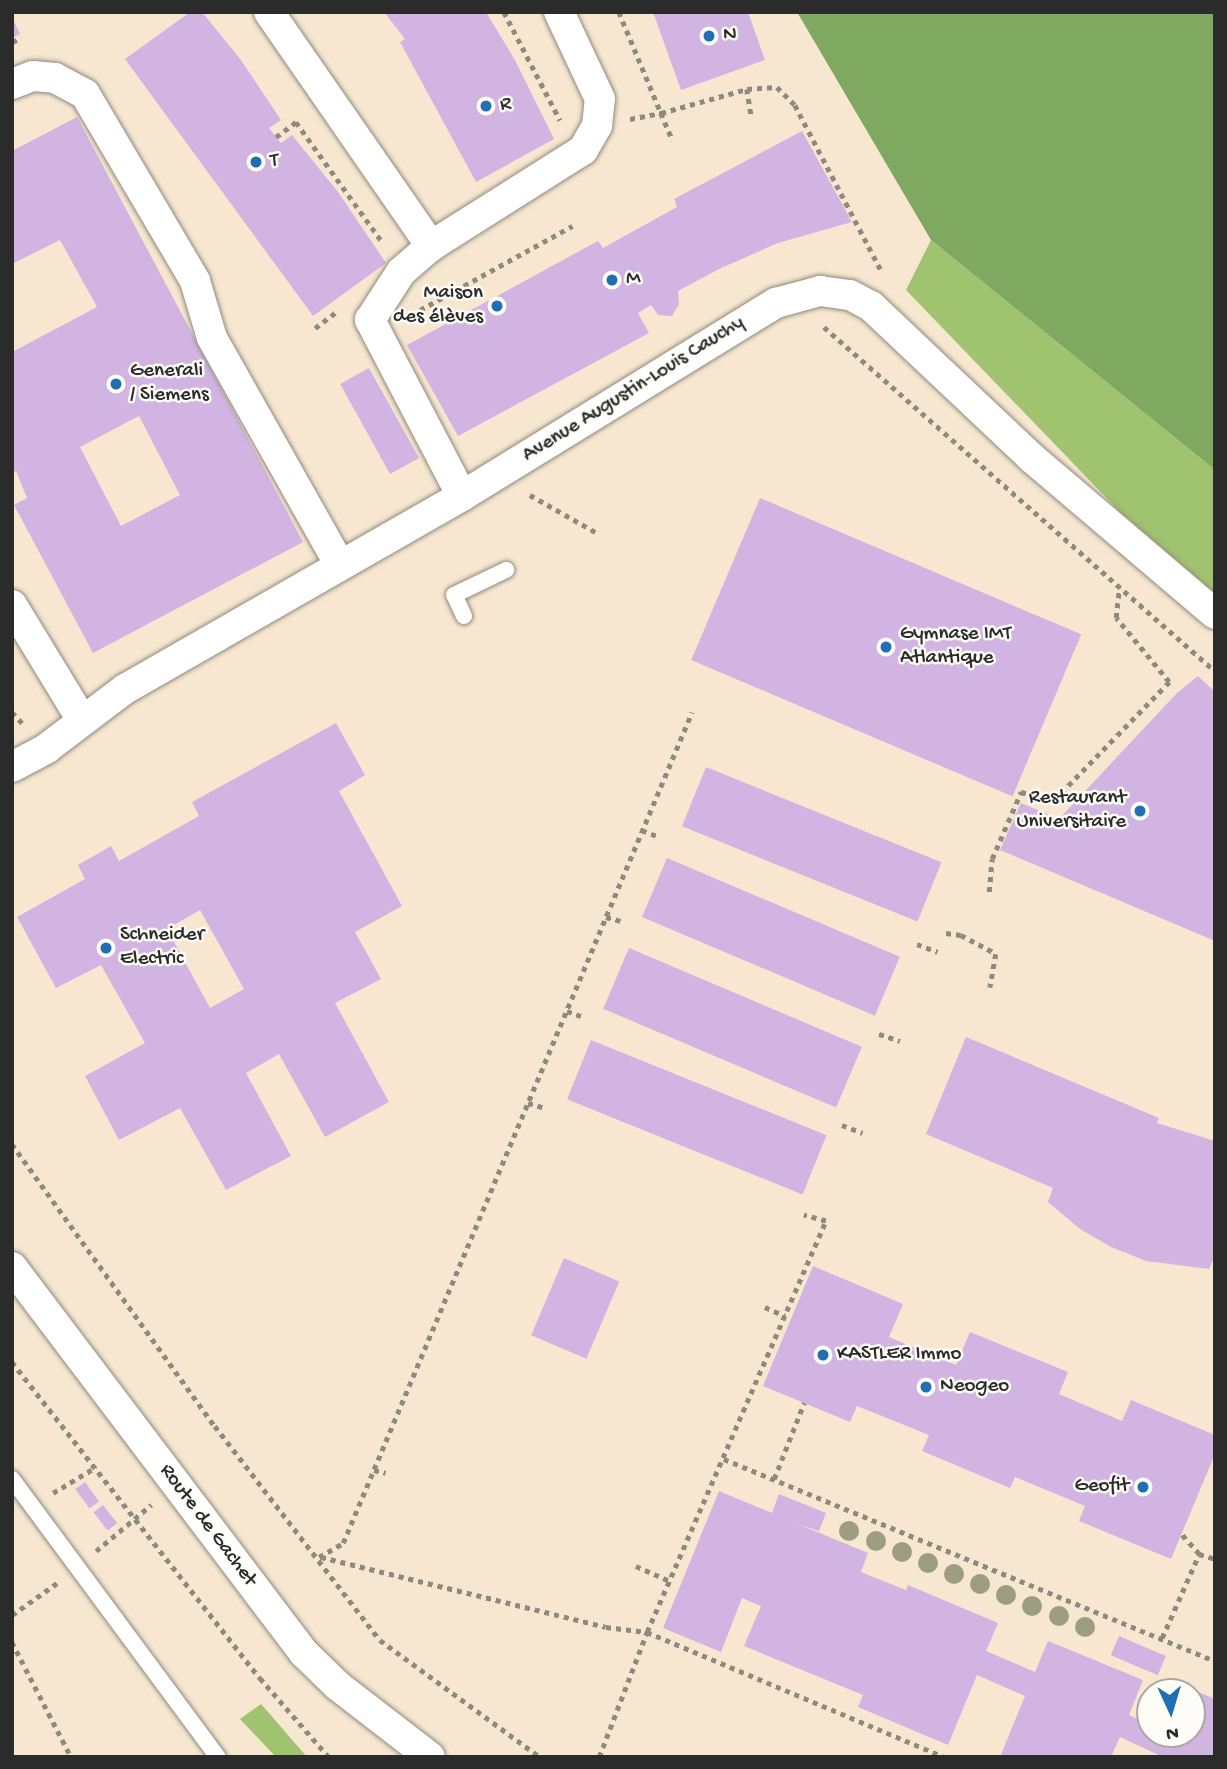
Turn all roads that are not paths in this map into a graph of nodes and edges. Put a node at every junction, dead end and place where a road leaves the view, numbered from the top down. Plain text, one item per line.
1 (269, 12) edge
2 (559, 12) edge
3 (12, 84) edge
4 (431, 246) junction
5 (462, 496) junction
6 (340, 565) junction
7 (506, 570) dead end
8 (12, 605) edge
9 (1215, 614) edge
10 (464, 616) dead end
11 (82, 720) junction
12 (12, 767) edge
13 (12, 1267) edge
14 (12, 1479) edge
15 (218, 1757) edge
16 (430, 1757) edge

1 - 4 street
2 - 4 street
3 - 6 street
4 - 5 street
5 - 6 street, Avenue Augustin-Louis Cauchy
5 - 9 street, Avenue Augustin-Louis Cauchy
6 - 11 street, Avenue Augustin-Louis Cauchy
7 - 10 lane
8 - 11 street
11 - 12 street, Avenue Augustin-Louis Cauchy
13 - 16 street, Route de Gachet
14 - 15 lane

